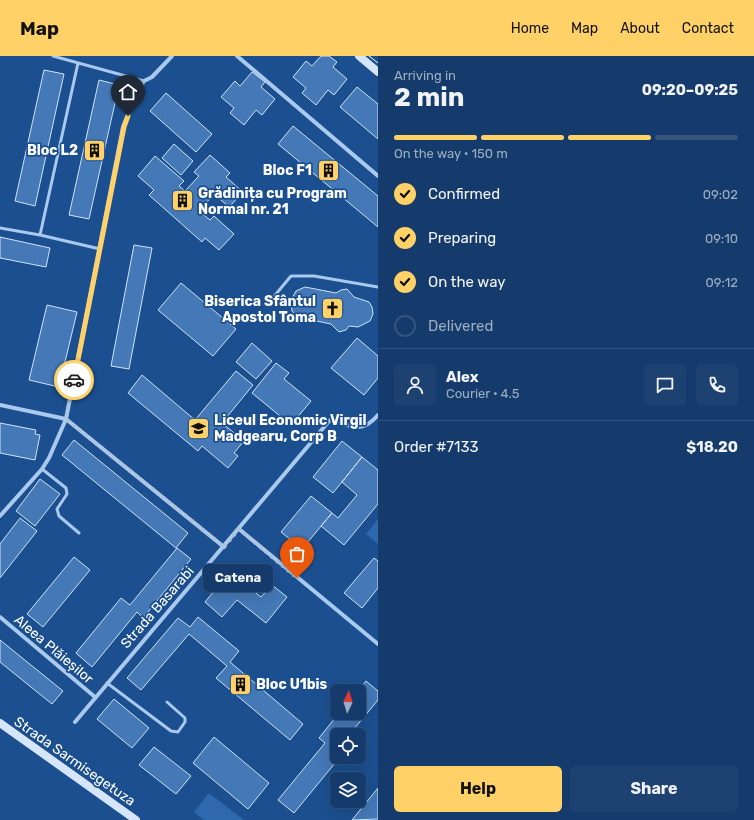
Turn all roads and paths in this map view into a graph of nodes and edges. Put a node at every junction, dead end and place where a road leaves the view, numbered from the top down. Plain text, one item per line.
1 (53, 56) edge
2 (172, 56) edge
3 (237, 56) edge
4 (359, 56) edge
5 (78, 62) junction
6 (378, 72) edge
7 (144, 80) junction
8 (378, 176) edge
9 (0, 228) edge
10 (40, 235) junction
11 (101, 249) junction
12 (378, 287) edge
13 (271, 300) dead end
14 (0, 405) edge
15 (378, 415) edge
16 (66, 419) junction
17 (42, 469) junction
18 (0, 516) edge
19 (239, 529) junction
20 (79, 533) dead end
21 (224, 547) junction
22 (0, 617) edge
23 (378, 644) edge
24 (107, 683) junction
25 (95, 697) junction
26 (167, 702) dead end
27 (75, 722) dead end
28 (0, 723) edge
29 (136, 820) edge

1 - 5 lane
2 - 7 street
3 - 8 street
4 - 6 street
5 - 7 lane
5 - 10 lane
7 - 11 street
9 - 10 lane
10 - 11 lane
11 - 16 street
12 - 13 lane
14 - 16 street
15 - 19 street, Strada Basarabi
16 - 17 street
16 - 21 street
17 - 18 street
17 - 20 lane
19 - 21 street, Strada Basarabi
19 - 23 street
21 - 24 street, Strada Basarabi
22 - 25 street, Aleea Plăieșilor
24 - 25 street, Strada Basarabi
24 - 26 lane
25 - 27 street, Strada Basarabi
28 - 29 street, Strada Sarmisegetuza

